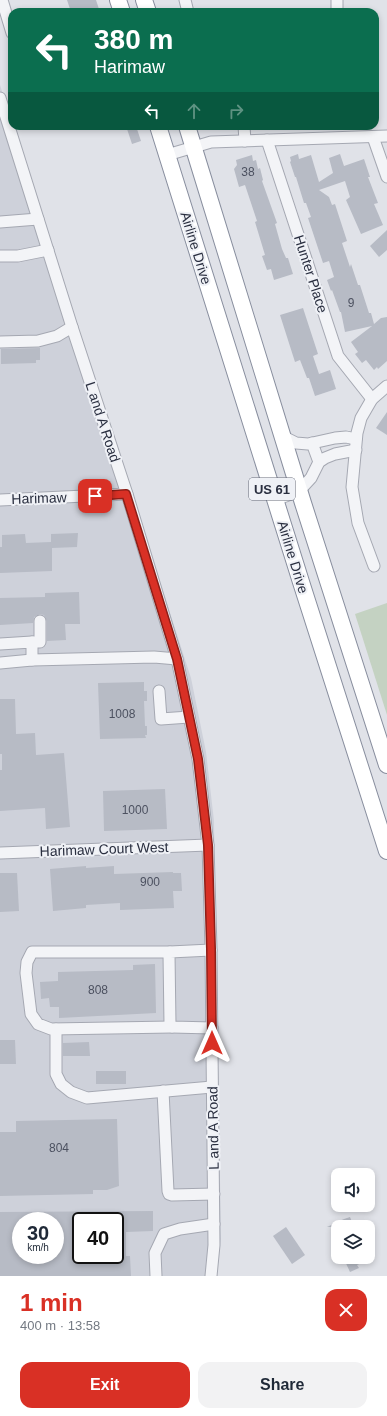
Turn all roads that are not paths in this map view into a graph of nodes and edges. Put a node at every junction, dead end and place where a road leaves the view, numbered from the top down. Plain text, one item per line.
1 (2, 0) edge
2 (8, 20) edge
3 (0, 98) edge
4 (8, 123) edge
5 (10, 130) edge
6 (159, 130) edge
7 (188, 130) edge
8 (244, 130) edge
9 (387, 136) edge
10 (373, 137) junction
11 (267, 140) junction
12 (245, 141) junction
13 (194, 147) junction
14 (167, 155) junction
15 (387, 177) edge
16 (38, 219) junction
17 (0, 222) edge
18 (48, 250) junction
19 (0, 256) edge
20 (72, 327) junction
21 (0, 342) edge
22 (387, 386) edge
23 (372, 398) junction
24 (282, 436) junction
25 (312, 443) junction
26 (356, 445) junction
27 (319, 462) junction
28 (299, 491) junction
29 (126, 494) junction
30 (0, 500) edge
31 (275, 500) junction
32 (374, 566) dead end
33 (40, 621) dead end
34 (32, 642) junction
35 (0, 644) edge
36 (352, 654) junction
37 (177, 659) junction
38 (32, 660) junction
39 (0, 663) edge
40 (327, 663) junction
41 (159, 691) dead end
42 (189, 717) junction
43 (387, 765) edge
44 (208, 845) junction
45 (387, 851) edge
46 (0, 853) edge
47 (211, 950) junction
48 (170, 953) junction
49 (171, 1025) junction
50 (212, 1028) junction
51 (56, 1029) junction
52 (212, 1087) junction
53 (163, 1091) junction
54 (214, 1194) junction
55 (214, 1224) junction
56 (156, 1276) edge
57 (211, 1276) edge

1 - 2 street
3 - 4 street, L and A Road
5 - 16 street, L and A Road
6 - 14 highway, Airline Drive / US 61
7 - 13 highway, Airline Drive / US 61
8 - 12 street
9 - 10 street
10 - 11 street
10 - 15 street
11 - 12 street
11 - 23 street, Hunter Place
12 - 13 street
13 - 14 street
13 - 24 highway, Airline Drive / US 61
14 - 31 highway, Airline Drive / US 61
16 - 17 street
16 - 18 street, L and A Road
18 - 19 street
18 - 20 street, L and A Road
20 - 21 street
20 - 29 street, L and A Road
22 - 23 street
23 - 26 street
24 - 25 street
24 - 28 highway, Airline Drive / US 61
25 - 26 street
25 - 27 street
26 - 27 street
26 - 32 street
27 - 28 street
28 - 31 street
28 - 36 highway, Airline Drive / US 61
29 - 30 street, Harimaw
29 - 37 street, L and A Road
31 - 40 highway, Airline Drive / US 61
33 - 34 street
34 - 35 street
34 - 38 street
36 - 40 highway
36 - 43 highway, Airline Drive / US 61
37 - 38 street
37 - 42 street, L and A Road
38 - 39 street
40 - 45 highway, Airline Drive / US 61
41 - 42 street
42 - 44 street, L and A Road
44 - 46 street, Harimaw Court West
44 - 47 street, L and A Road
47 - 48 street
47 - 50 street, L and A Road
48 - 49 street
48 - 51 street
49 - 50 street
49 - 51 street
50 - 52 street, L and A Road
51 - 53 street
52 - 53 street
52 - 54 street, L and A Road
53 - 54 street
54 - 55 street, L and A Road
55 - 56 street
55 - 57 street, L and A Road

